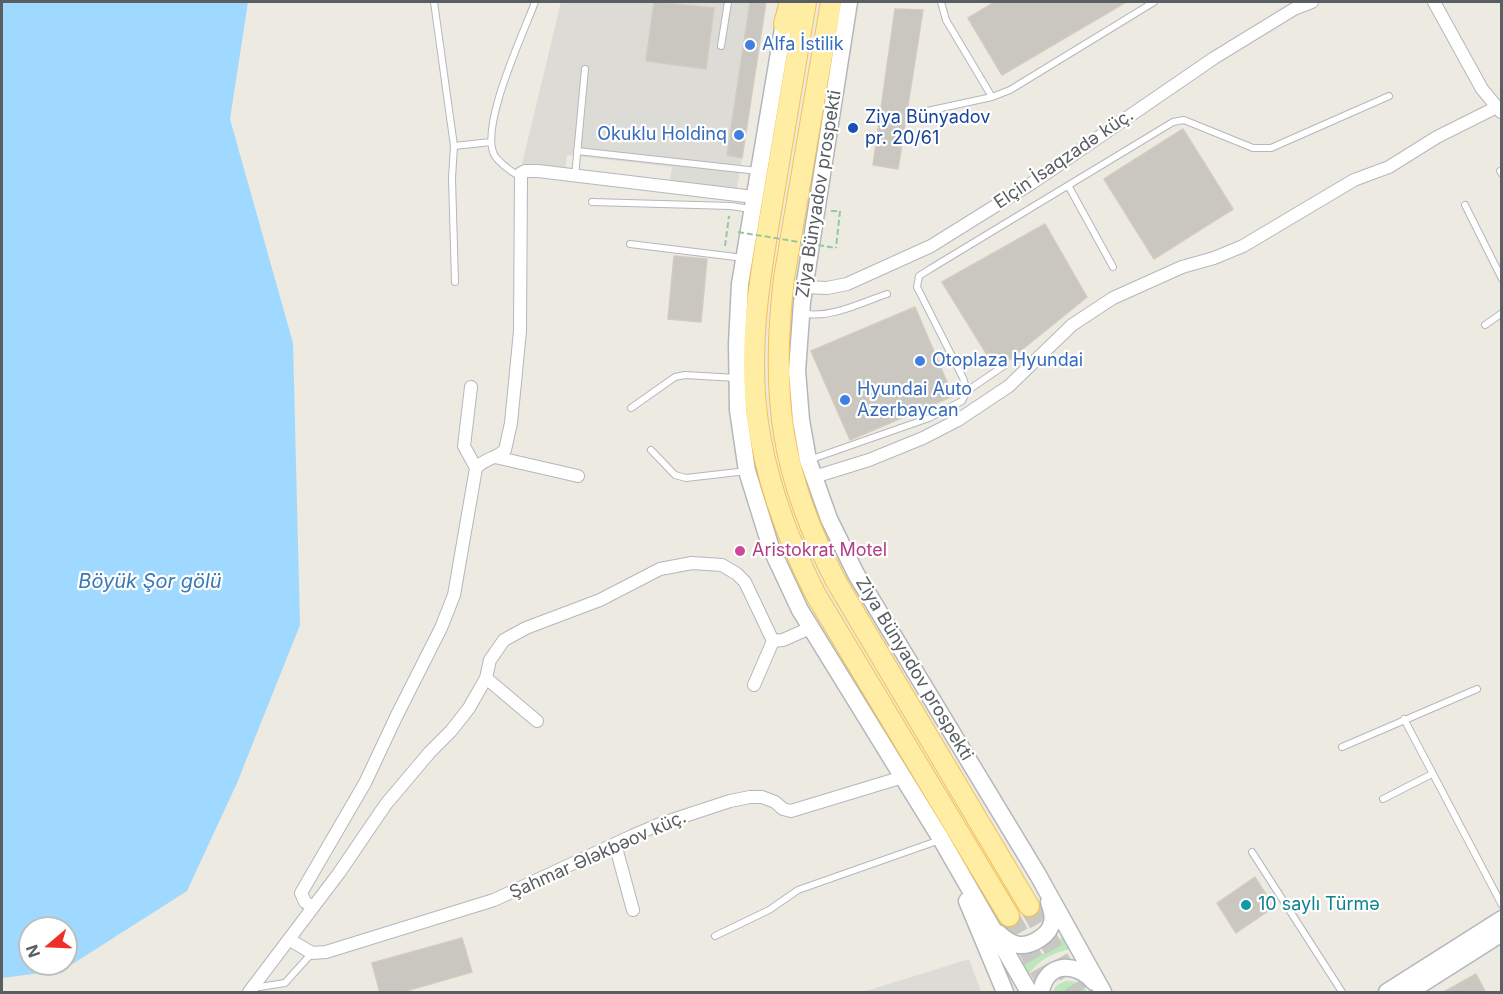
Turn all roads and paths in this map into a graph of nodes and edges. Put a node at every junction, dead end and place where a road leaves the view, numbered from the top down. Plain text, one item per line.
1 (434, 2) edge
2 (535, 2) edge
3 (728, 2) edge
4 (789, 2) edge
5 (806, 2) edge
6 (833, 2) edge
7 (849, 2) edge
8 (941, 2) edge
9 (1154, 2) edge
10 (1312, 2) edge
11 (1434, 2) edge
12 (784, 24) joint
13 (721, 46) dead end
14 (585, 69) dead end
15 (1389, 96) dead end
16 (992, 97) junction
17 (1499, 110) edge
18 (918, 113) dead end
19 (491, 142) junction
20 (454, 146) junction
21 (577, 151) junction
22 (759, 171) junction
23 (575, 176) junction
24 (520, 177) junction
25 (1069, 187) junction
26 (592, 202) dead end
27 (753, 203) junction
28 (1465, 205) dead end
29 (730, 206) junction
30 (840, 212) dead end
31 (736, 240) dead end
32 (630, 244) dead end
33 (725, 246) dead end
34 (745, 258) junction
35 (1113, 267) dead end
36 (784, 278) junction
37 (1502, 279) edge
38 (455, 282) dead end
39 (740, 284) junction
40 (804, 287) junction
41 (888, 294) dead end
42 (801, 313) junction
43 (1502, 313) edge
44 (1485, 325) dead end
45 (1005, 364) dead end
46 (737, 378) junction
47 (471, 387) dead end
48 (967, 391) junction
49 (631, 408) dead end
50 (757, 413) junction
51 (651, 450) dead end
52 (495, 458) junction
53 (808, 460) junction
54 (476, 468) junction
55 (747, 471) junction
56 (578, 476) dead end
57 (813, 477) junction
58 (810, 628) junction
59 (773, 641) junction
60 (486, 678) junction
61 (754, 685) dead end
62 (1477, 689) dead end
63 (1404, 719) junction
64 (537, 721) dead end
65 (1342, 747) dead end
66 (1432, 774) junction
67 (903, 777) junction
68 (1383, 799) dead end
69 (941, 839) junction
70 (615, 844) junction
71 (1252, 852) dead end
72 (1038, 875) junction
73 (1502, 905) edge
74 (1029, 906) tunnel mouth
75 (313, 907) junction
76 (633, 910) dead end
77 (1502, 919) edge
78 (1001, 922) junction
79 (1502, 933) edge
80 (715, 936) dead end
81 (290, 940) junction
82 (312, 953) junction
83 (250, 990) edge
84 (1416, 990) edge
85 (1005, 993) edge
86 (1029, 993) edge
87 (1041, 993) edge
88 (1102, 993) edge
89 (1342, 993) edge
90 (1388, 993) edge

1 - 20 lane
2 - 19 lane
3 - 13 lane
4 - 12 main road
5 - 50 main road
6 - 36 main road, Ziya Bünyadov prospekti
7 - 40 main road, Ziya Bünyadov prospekti
8 - 16 lane
9 - 16 lane
10 - 40 street, Elçin İsaqzadə küç.
11 - 17 street
12 - 22 main road
14 - 21 lane
15 - 25 lane
16 - 18 lane
17 - 57 street
19 - 20 lane
19 - 24 lane
20 - 38 lane
21 - 22 lane
21 - 23 lane
22 - 27 main road
23 - 24 street
23 - 27 street
24 - 52 street
25 - 35 lane
25 - 48 lane
26 - 29 lane
27 - 29 lane
27 - 34 main road
28 - 37 lane
29 - 33 path
30 - 31 path, bridge
32 - 34 lane
34 - 39 main road
36 - 53 main road
36 - 74 main road, Ziya Bünyadov prospekti
39 - 46 main road
39 - 50 main road
40 - 42 main road, Ziya Bünyadov prospekti
41 - 42 lane
42 - 53 main road, Ziya Bünyadov prospekti
43 - 44 lane
45 - 48 lane
46 - 49 lane
46 - 55 main road
47 - 54 street
48 - 53 lane
50 - 78 main road
51 - 55 lane
52 - 54 street
52 - 56 street
53 - 57 main road, Ziya Bünyadov prospekti
54 - 75 street
55 - 58 main road
57 - 72 main road, Ziya Bünyadov prospekti
58 - 59 street
58 - 67 main road
59 - 60 street
59 - 61 street
60 - 64 street
60 - 75 street
62 - 63 lane
63 - 65 lane
63 - 66 lane
66 - 68 lane
66 - 73 lane
67 - 69 main road
67 - 70 street, Şahmar Ələkbəov küç.
69 - 78 main road
69 - 80 lane
69 - 85 main road
70 - 76 street
70 - 82 street, Şahmar Ələkbəov küç.
71 - 89 lane
72 - 78 main road
72 - 88 main road, Ziya Bünyadov prospekti
75 - 81 street
77 - 90 main road
78 - 86 main road
79 - 84 main road
81 - 82 street
81 - 83 street
82 - 83 lane
87 - 88 main road

